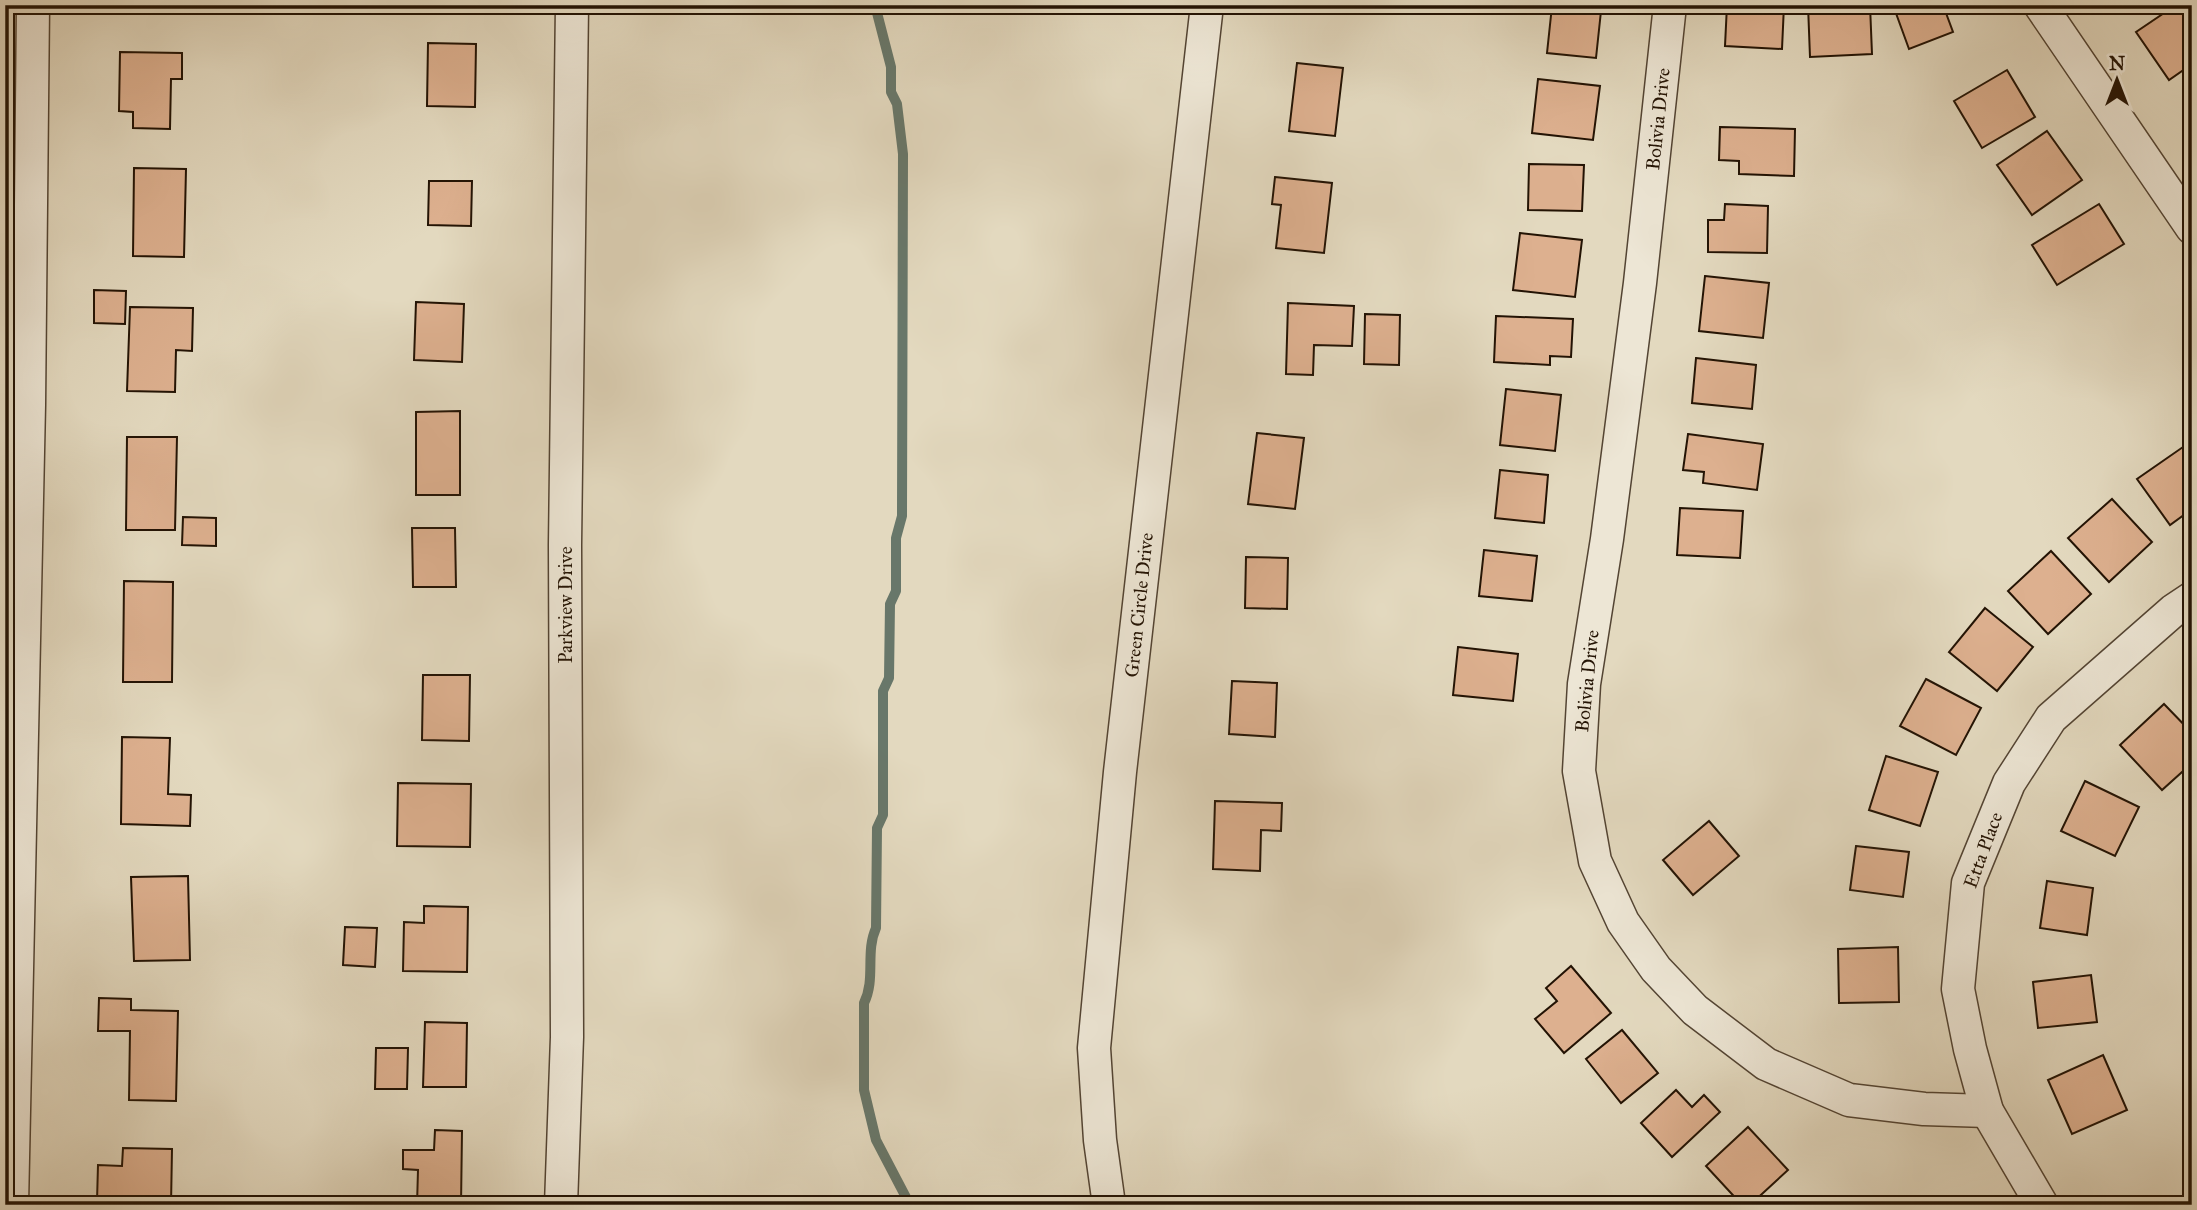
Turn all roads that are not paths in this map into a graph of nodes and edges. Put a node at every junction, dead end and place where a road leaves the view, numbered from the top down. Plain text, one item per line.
1 (33, 5) edge
2 (572, 5) edge
3 (1207, 5) edge
4 (1670, 5) edge
5 (2040, 5) edge
6 (2192, 228) edge
7 (2192, 598) edge
8 (1987, 1111) junction
9 (12, 1205) edge
10 (561, 1205) edge
11 (1109, 1205) edge
12 (2042, 1205) edge

1 - 9 street
2 - 10 street, Parkview Drive
3 - 11 street, Green Circle Drive
4 - 8 street, Bolivia Drive
5 - 6 street
7 - 8 street, Etta Place
8 - 12 street, Etta Place

